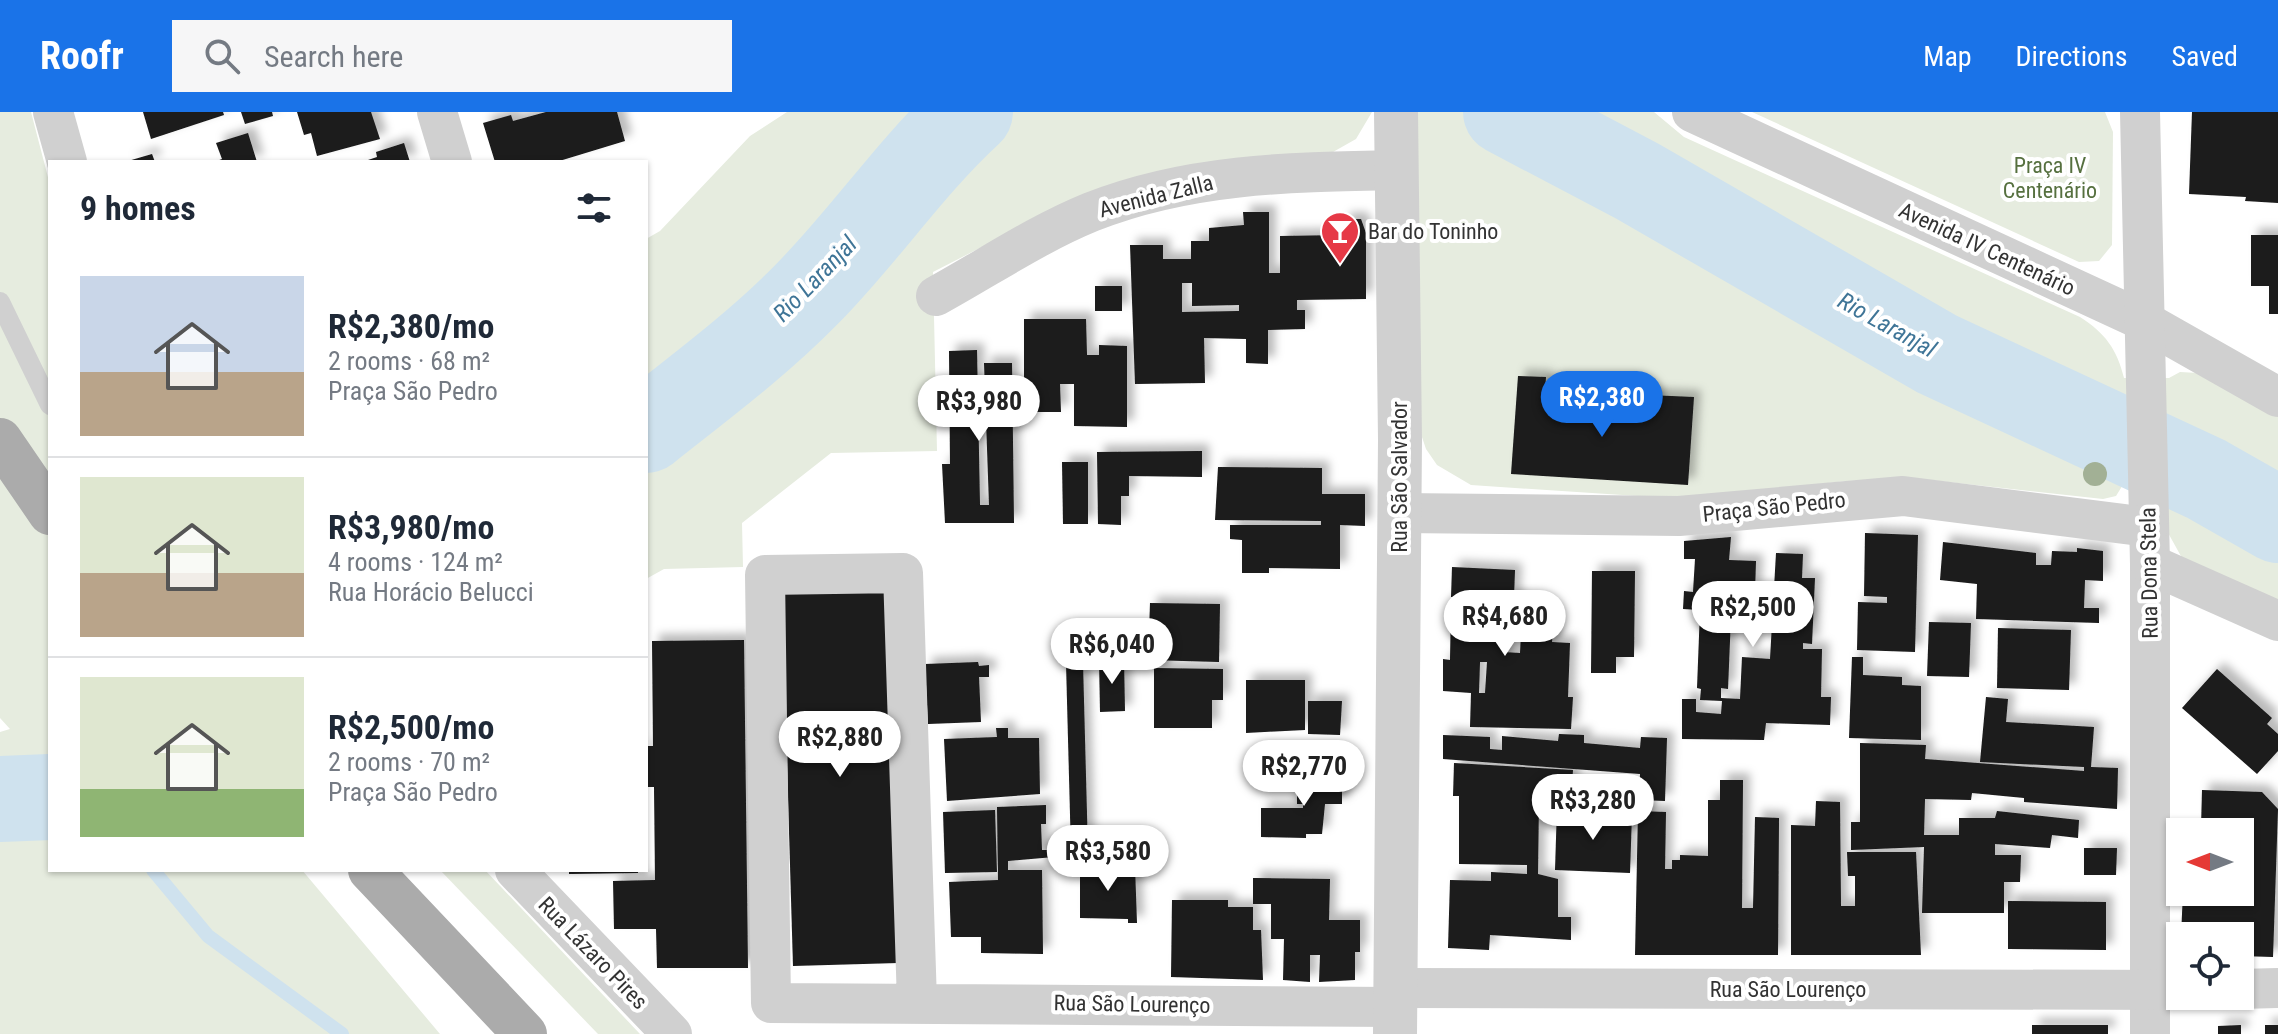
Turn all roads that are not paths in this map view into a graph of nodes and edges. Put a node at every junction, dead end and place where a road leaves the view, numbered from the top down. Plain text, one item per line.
1 (53, 112) edge
2 (437, 112) edge
3 (1396, 112) edge
4 (1692, 112) edge
5 (2140, 112) edge
6 (66, 160) edge
7 (451, 160) edge
8 (1397, 170) junction
9 (936, 296) dead end
10 (0, 302) edge
11 (2142, 320) junction
12 (2278, 397) edge
13 (48, 401) edge
14 (0, 440) edge
15 (0, 494) edge
16 (48, 510) edge
17 (1399, 513) junction
18 (48, 536) edge
19 (2149, 545) junction
20 (2278, 621) edge
21 (372, 872) edge
22 (517, 872) edge
23 (2278, 988) edge
24 (2254, 989) edge
25 (2165, 990) edge
26 (917, 1002) junction
27 (1395, 1010) edge
28 (525, 1034) edge
29 (672, 1034) edge
30 (2150, 1034) edge

1 - 6 street
2 - 7 street
3 - 8 street, Rua São Salvador
4 - 11 street, Avenida IV Centenário
5 - 11 street, Rua Dona Stela
8 - 9 street, Avenida Zalla
8 - 17 street, Rua São Salvador
10 - 13 lane
11 - 12 street, Avenida IV Centenário
11 - 19 street, Rua Dona Stela
14 - 16 main road
15 - 18 main road
17 - 19 street, Praça São Pedro
17 - 27 street, Rua São Salvador
19 - 20 street
19 - 25 street, Rua Dona Stela
21 - 28 main road
22 - 29 street, Rua Lázaro Pires
23 - 24 street
25 - 27 street, Rua São Lourenço
25 - 30 street, Rua Dona Stela
26 - 26 street, Rua São Lourenço
26 - 27 street, Rua São Lourenço

